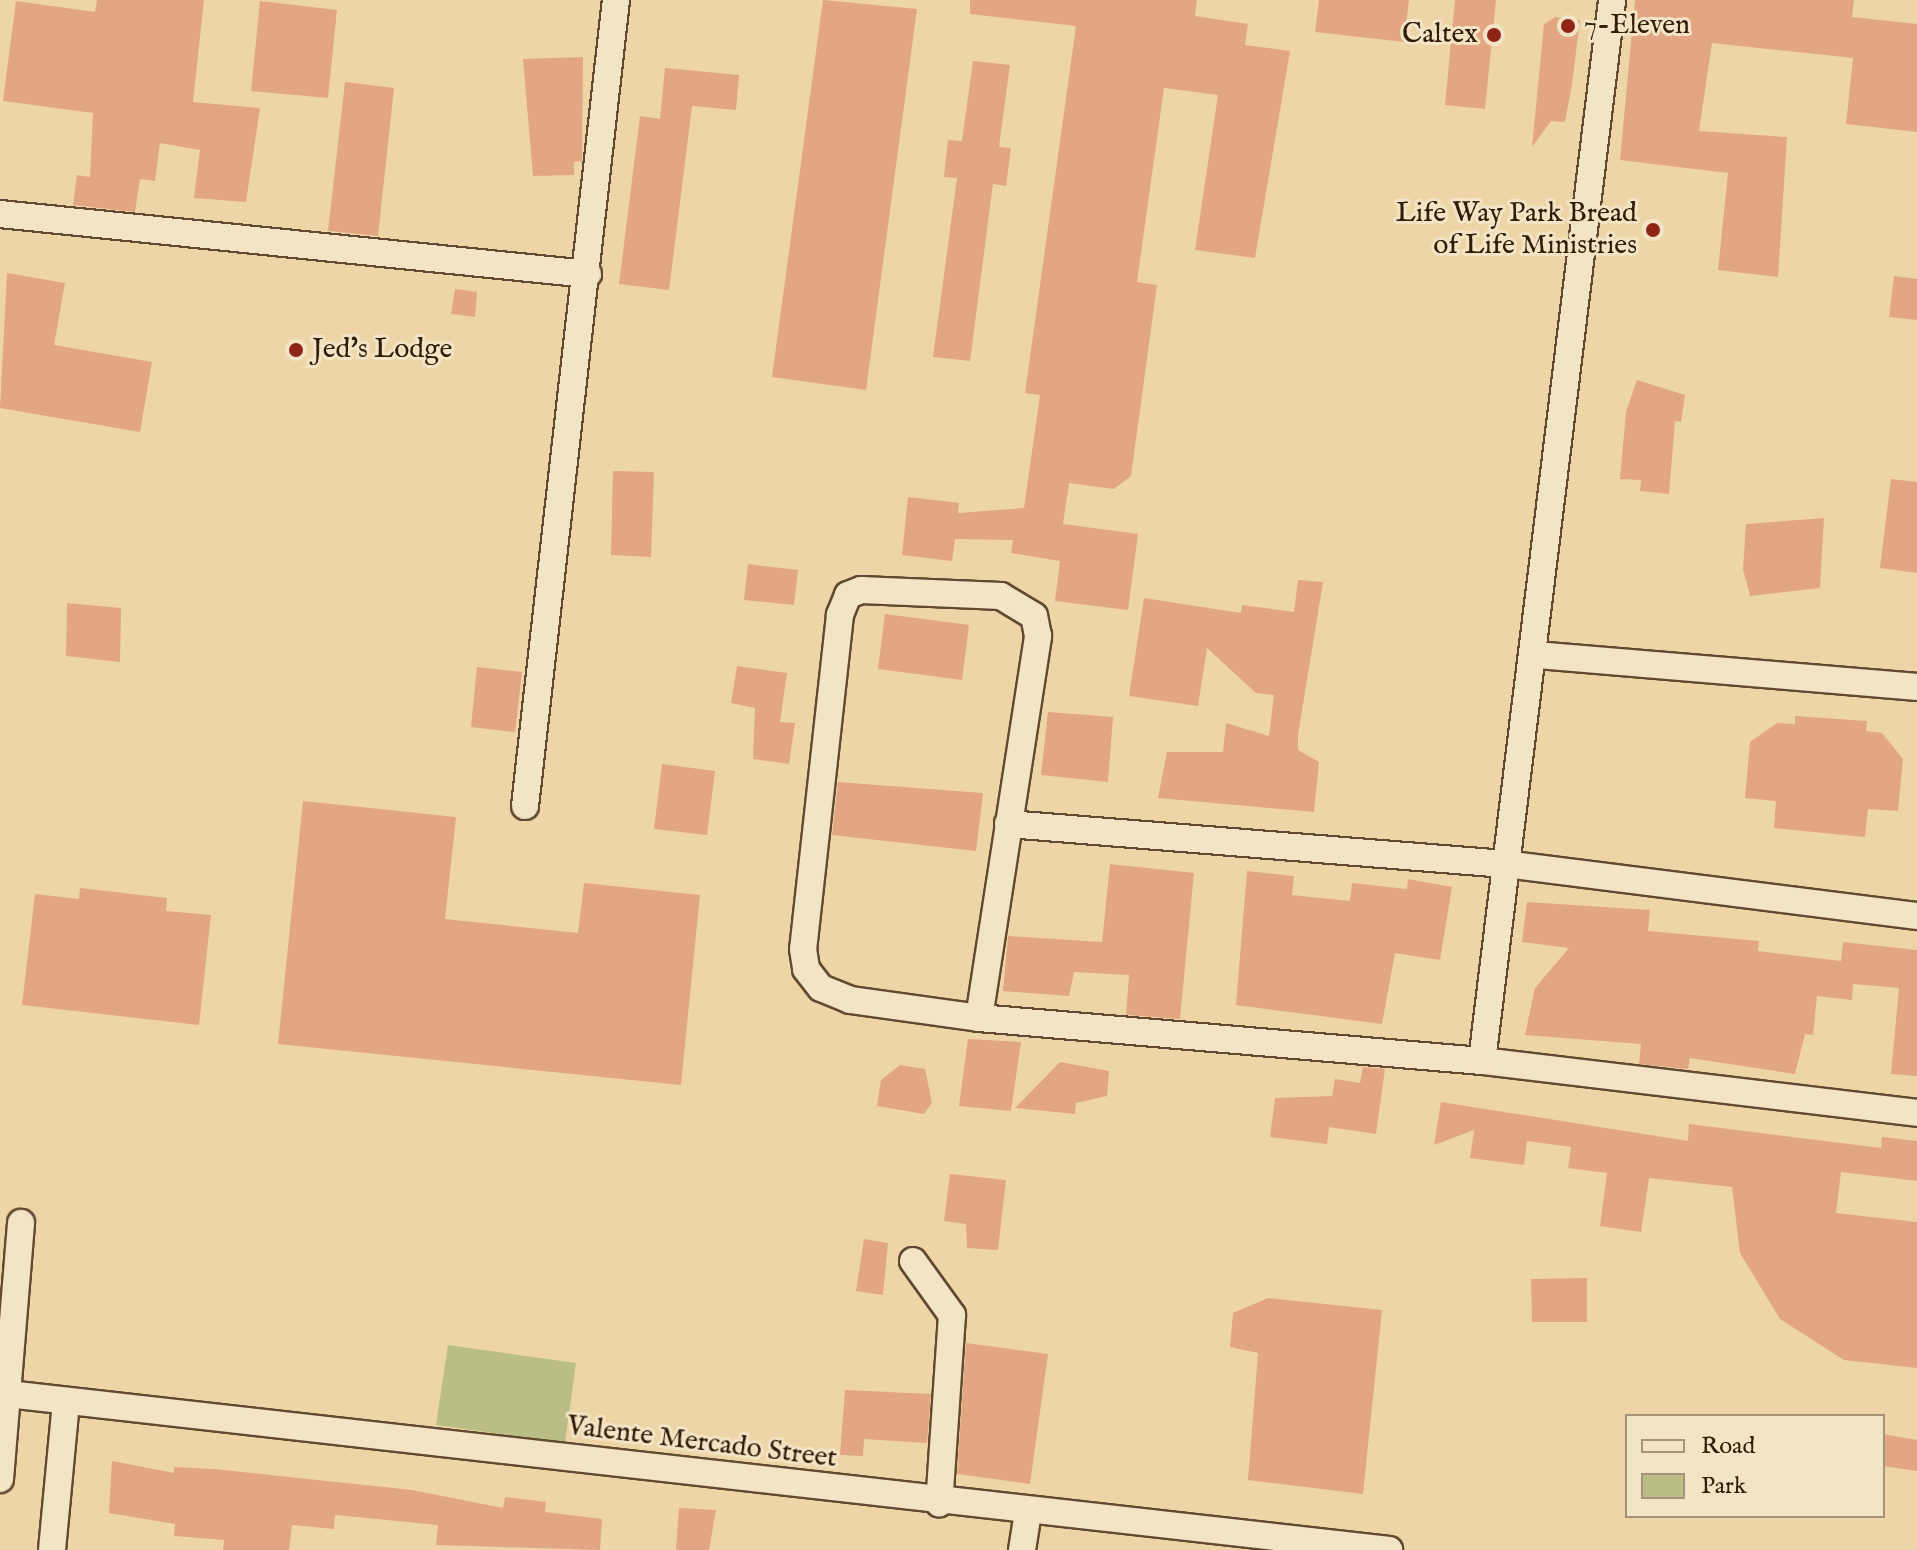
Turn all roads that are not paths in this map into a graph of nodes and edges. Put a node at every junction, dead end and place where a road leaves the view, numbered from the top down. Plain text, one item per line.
1 (616, 0) edge
2 (1612, 0) edge
3 (0, 214) edge
4 (588, 274) junction
5 (1536, 655) junction
6 (1917, 687) edge
7 (525, 806) dead end
8 (1008, 824) junction
9 (1505, 864) junction
10 (1917, 916) edge
11 (979, 1018) junction
12 (1482, 1061) junction
13 (1917, 1113) edge
14 (21, 1223) dead end
15 (913, 1261) dead end
16 (8, 1394) junction
17 (66, 1401) junction
18 (0, 1479) edge
19 (939, 1504) junction
20 (1028, 1513) junction
21 (52, 1550) edge
22 (1022, 1550) edge
23 (1389, 1550) edge

1 - 4 street
2 - 5 street
3 - 4 street
4 - 7 street
5 - 6 street
5 - 9 street
8 - 9 street
8 - 11 street
8 - 11 street
9 - 10 street
9 - 12 street
11 - 12 street
12 - 13 street
14 - 16 street
15 - 19 street
16 - 17 street, Valente Mercado Street
16 - 18 street
17 - 19 street, Valente Mercado Street
17 - 21 street
19 - 20 street, Valente Mercado Street
20 - 22 street
20 - 23 street, Valente Mercado Street

